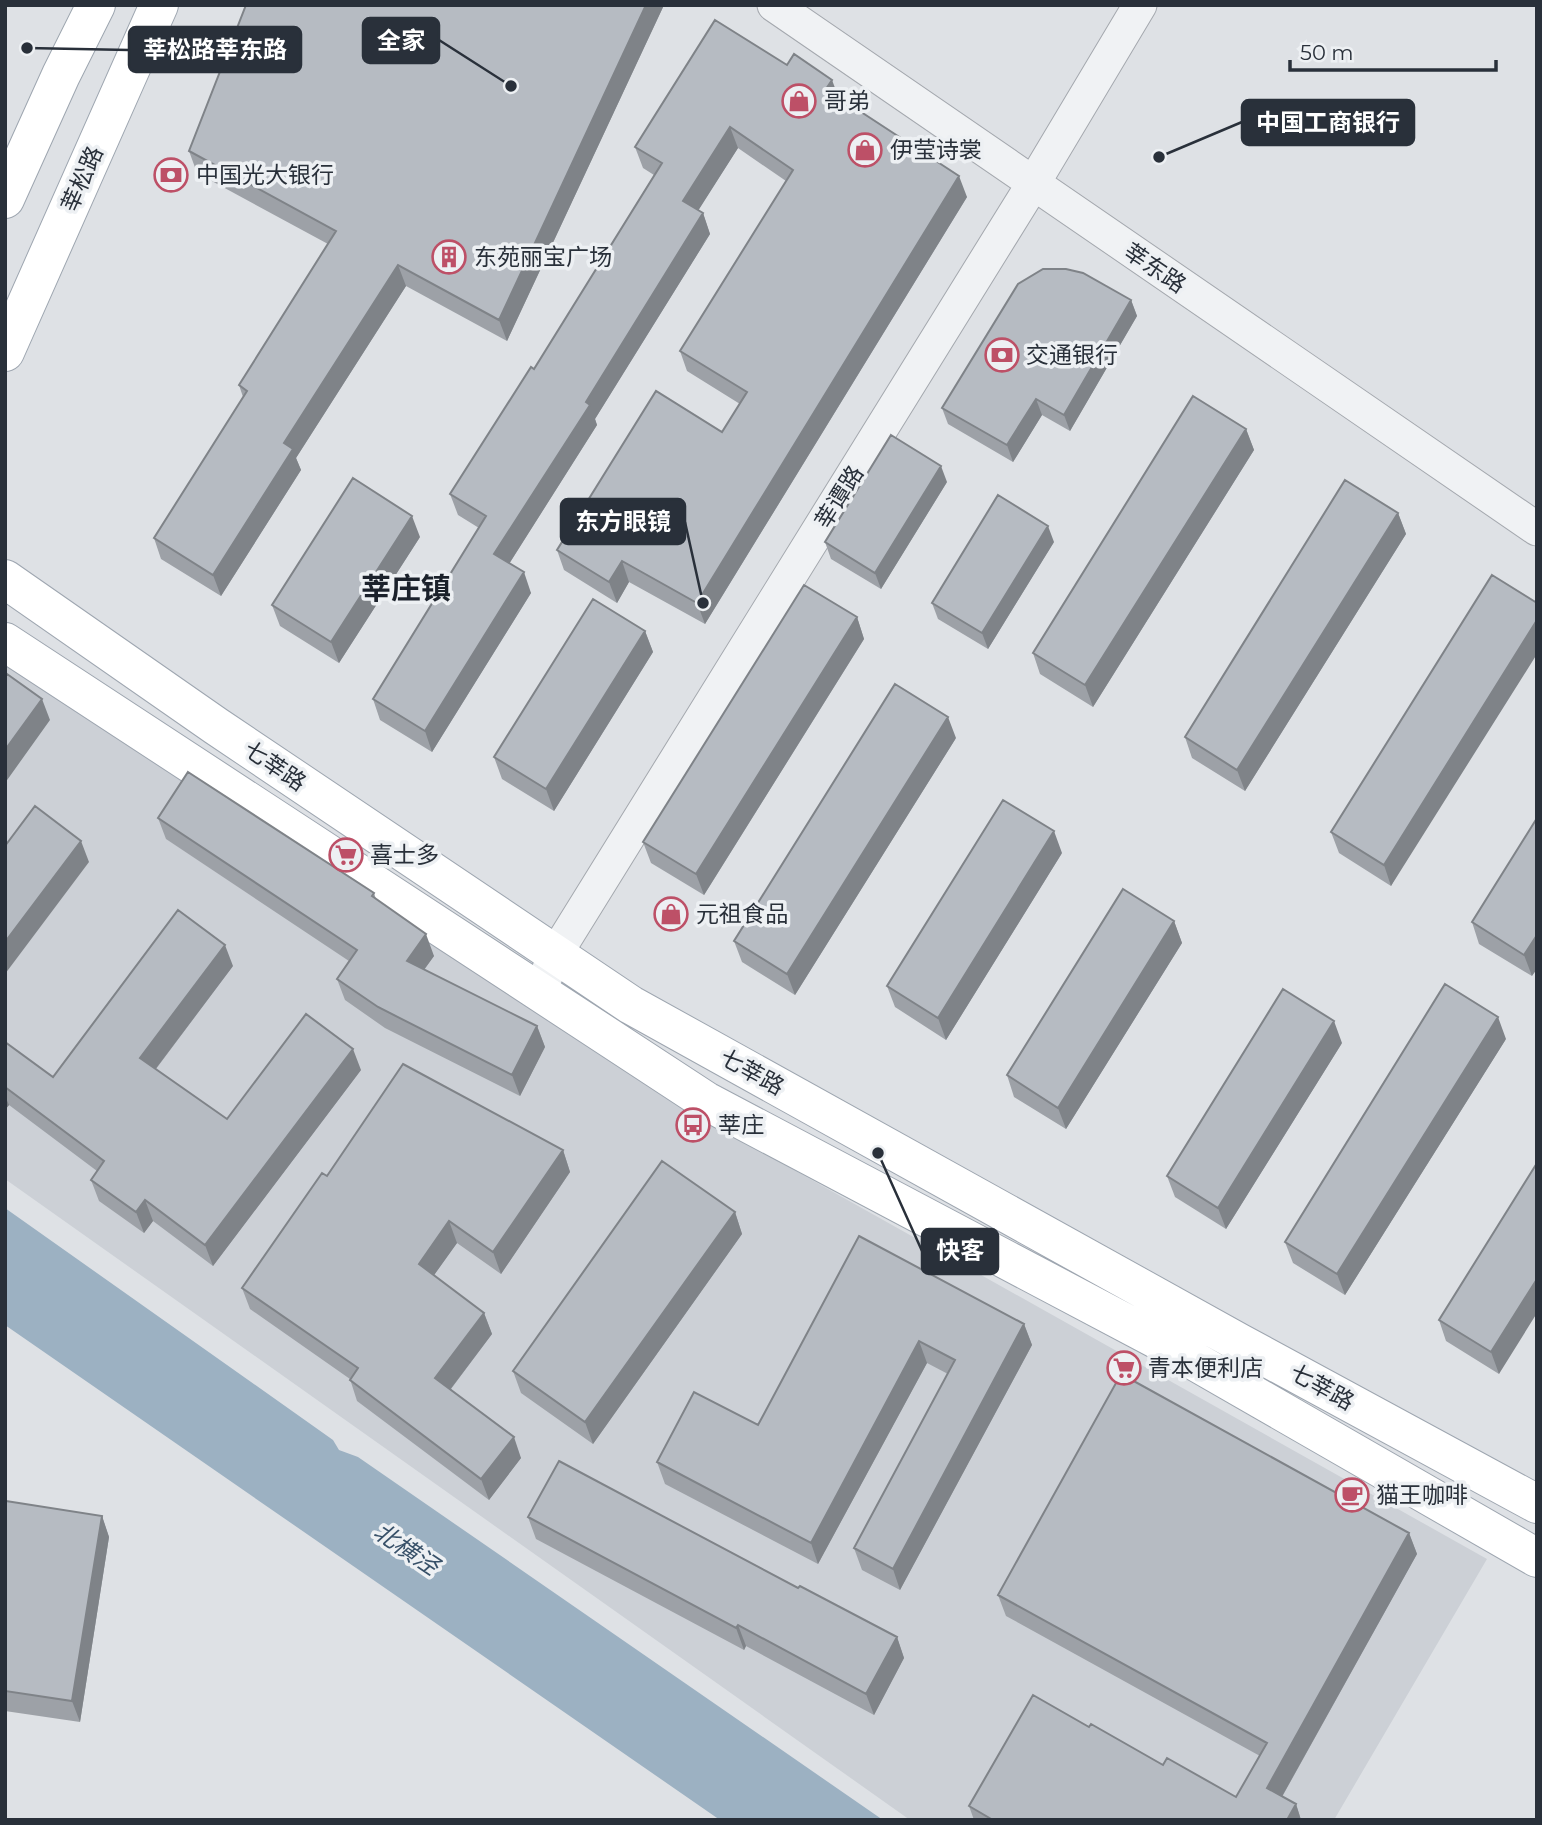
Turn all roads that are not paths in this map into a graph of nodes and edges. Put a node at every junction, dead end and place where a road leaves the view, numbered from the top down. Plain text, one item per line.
1 (96, 5) edge
2 (159, 5) edge
3 (774, 5) edge
4 (1140, 5) edge
5 (1033, 184) junction
6 (5, 199) edge
7 (5, 352) edge
8 (1537, 530) edge
9 (5, 579) edge
10 (5, 642) edge
11 (555, 955) junction
12 (540, 990) junction
13 (1537, 1504) edge
14 (1535, 1552) edge

1 - 6 main road
2 - 7 main road, 莘松路
3 - 5 street, 莘东路
4 - 5 street, 莘谭路
5 - 8 street, 莘东路
5 - 11 street, 莘谭路
9 - 11 main road, 七莘路
10 - 12 main road, 七莘路
11 - 12 street, 莘谭路
11 - 13 main road, 七莘路
12 - 14 main road, 七莘路

